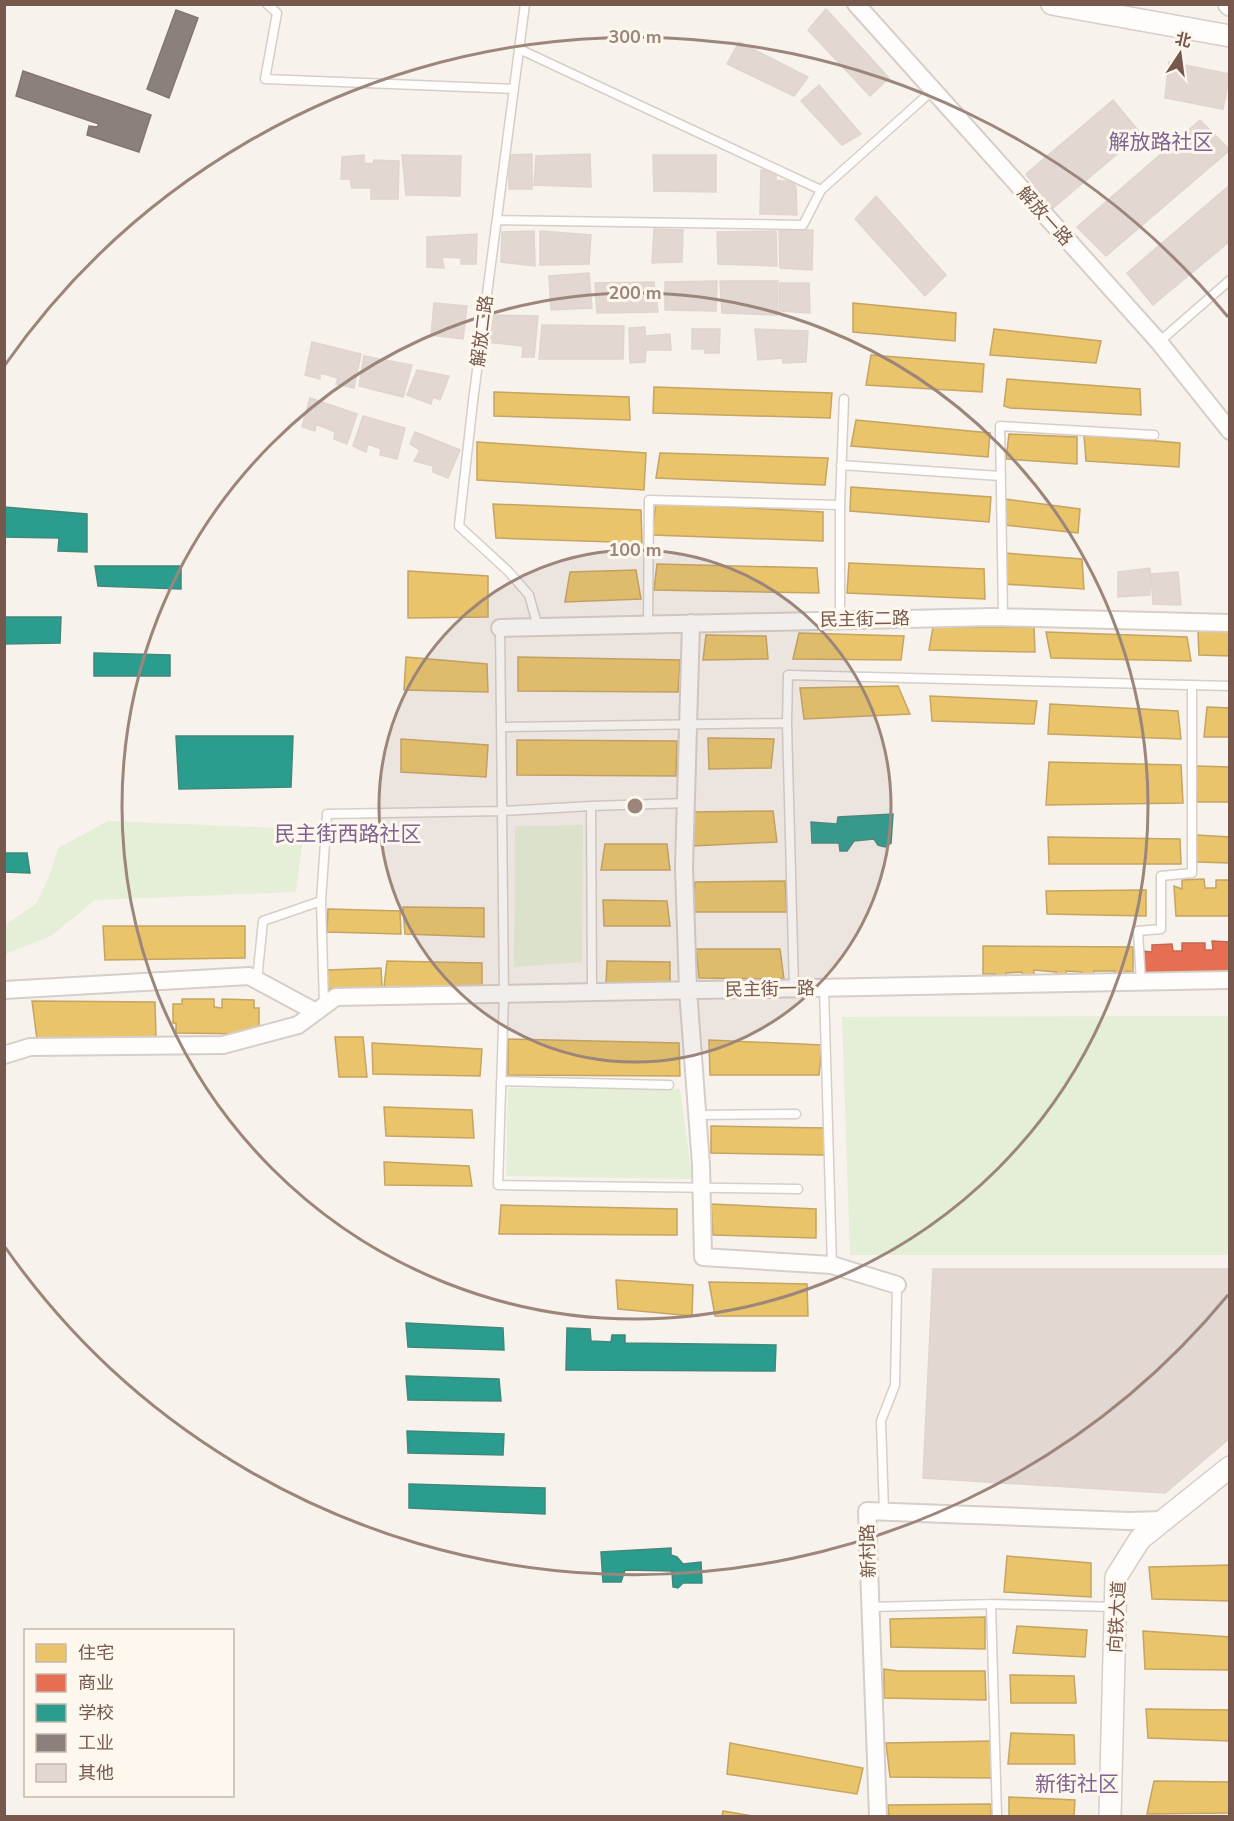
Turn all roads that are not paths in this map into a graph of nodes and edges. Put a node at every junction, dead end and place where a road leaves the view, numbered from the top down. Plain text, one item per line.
1 (267, 4) edge
2 (525, 4) edge
3 (856, 4) edge
4 (1052, 4) edge
5 (1078, 7) edge
6 (1230, 36) edge
7 (519, 49) junction
8 (514, 88) junction
9 (933, 90) junction
10 (821, 190) junction
11 (497, 220) junction
12 (1230, 280) edge
13 (1159, 342) junction
14 (843, 399) dead end
15 (1230, 431) edge
16 (1154, 435) dead end
17 (841, 465) junction
18 (1000, 476) junction
19 (840, 505) junction
20 (1003, 617) junction
21 (840, 620) junction
22 (691, 623) junction
23 (1230, 623) edge
24 (648, 625) junction
25 (538, 627) junction
26 (500, 628) joint
27 (1192, 685) junction
28 (1230, 686) edge
29 (688, 723) junction
30 (787, 723) junction
31 (502, 727) junction
32 (686, 803) junction
33 (591, 806) junction
34 (503, 811) junction
35 (321, 901) junction
36 (257, 980) junction
37 (1230, 980) edge
38 (1141, 982) junction
39 (794, 988) junction
40 (824, 988) junction
41 (4, 990) edge
42 (688, 990) junction
43 (592, 992) junction
44 (504, 994) junction
45 (320, 1009) junction
46 (4, 1055) edge
47 (501, 1081) junction
48 (669, 1085) dead end
49 (796, 1113) dead end
50 (698, 1115) junction
51 (702, 1188) junction
52 (798, 1189) dead end
53 (832, 1265) junction
54 (897, 1285) joint
55 (1230, 1467) edge
56 (884, 1512) junction
57 (1164, 1520) junction
58 (991, 1604) junction
59 (870, 1606) junction
60 (1116, 1607) junction
61 (878, 1816) edge
62 (997, 1816) edge
63 (1110, 1816) edge

1 - 8 lane
2 - 7 lane, 解放二路
3 - 9 street, 解放一路
4 - 5 street
5 - 6 street
7 - 8 lane, 解放二路
7 - 10 lane
8 - 11 lane, 解放二路
9 - 10 lane
9 - 13 street, 解放一路
10 - 11 lane
11 - 25 lane, 解放二路
12 - 13 lane
13 - 15 street, 解放一路
14 - 17 lane
16 - 18 lane
17 - 18 lane
17 - 19 lane
18 - 20 lane
19 - 21 lane
19 - 24 lane
20 - 21 street, 民主街二路
20 - 23 street, 民主街二路
21 - 22 street, 民主街二路
22 - 24 street, 民主街二路
22 - 29 street
24 - 25 street, 民主街二路
25 - 26 street, 民主街二路
26 - 31 lane
27 - 28 lane
27 - 30 lane
27 - 38 lane
29 - 30 lane
29 - 31 lane
29 - 32 street
30 - 39 lane
31 - 34 lane
32 - 33 lane
32 - 42 street
33 - 34 lane
33 - 43 lane
34 - 35 lane
34 - 44 lane
35 - 36 lane
35 - 45 lane
36 - 41 street
36 - 45 street
37 - 38 street, 民主街一路
38 - 40 street, 民主街一路
39 - 40 street, 民主街一路
39 - 42 street, 民主街一路
40 - 53 lane
42 - 43 street, 民主街一路
42 - 50 street
43 - 44 street, 民主街一路
44 - 45 street, 民主街一路
44 - 47 lane
45 - 46 street, 民主街一路
47 - 48 lane
47 - 51 lane
49 - 50 lane
50 - 51 street
51 - 52 lane
51 - 53 street
53 - 54 street
54 - 56 lane
55 - 57 street, 向铁大道
56 - 57 street, 新村路
56 - 59 street, 新村路
57 - 60 street, 向铁大道
58 - 59 lane
58 - 60 lane
58 - 62 lane
59 - 61 street, 新村路
60 - 63 street, 向铁大道

